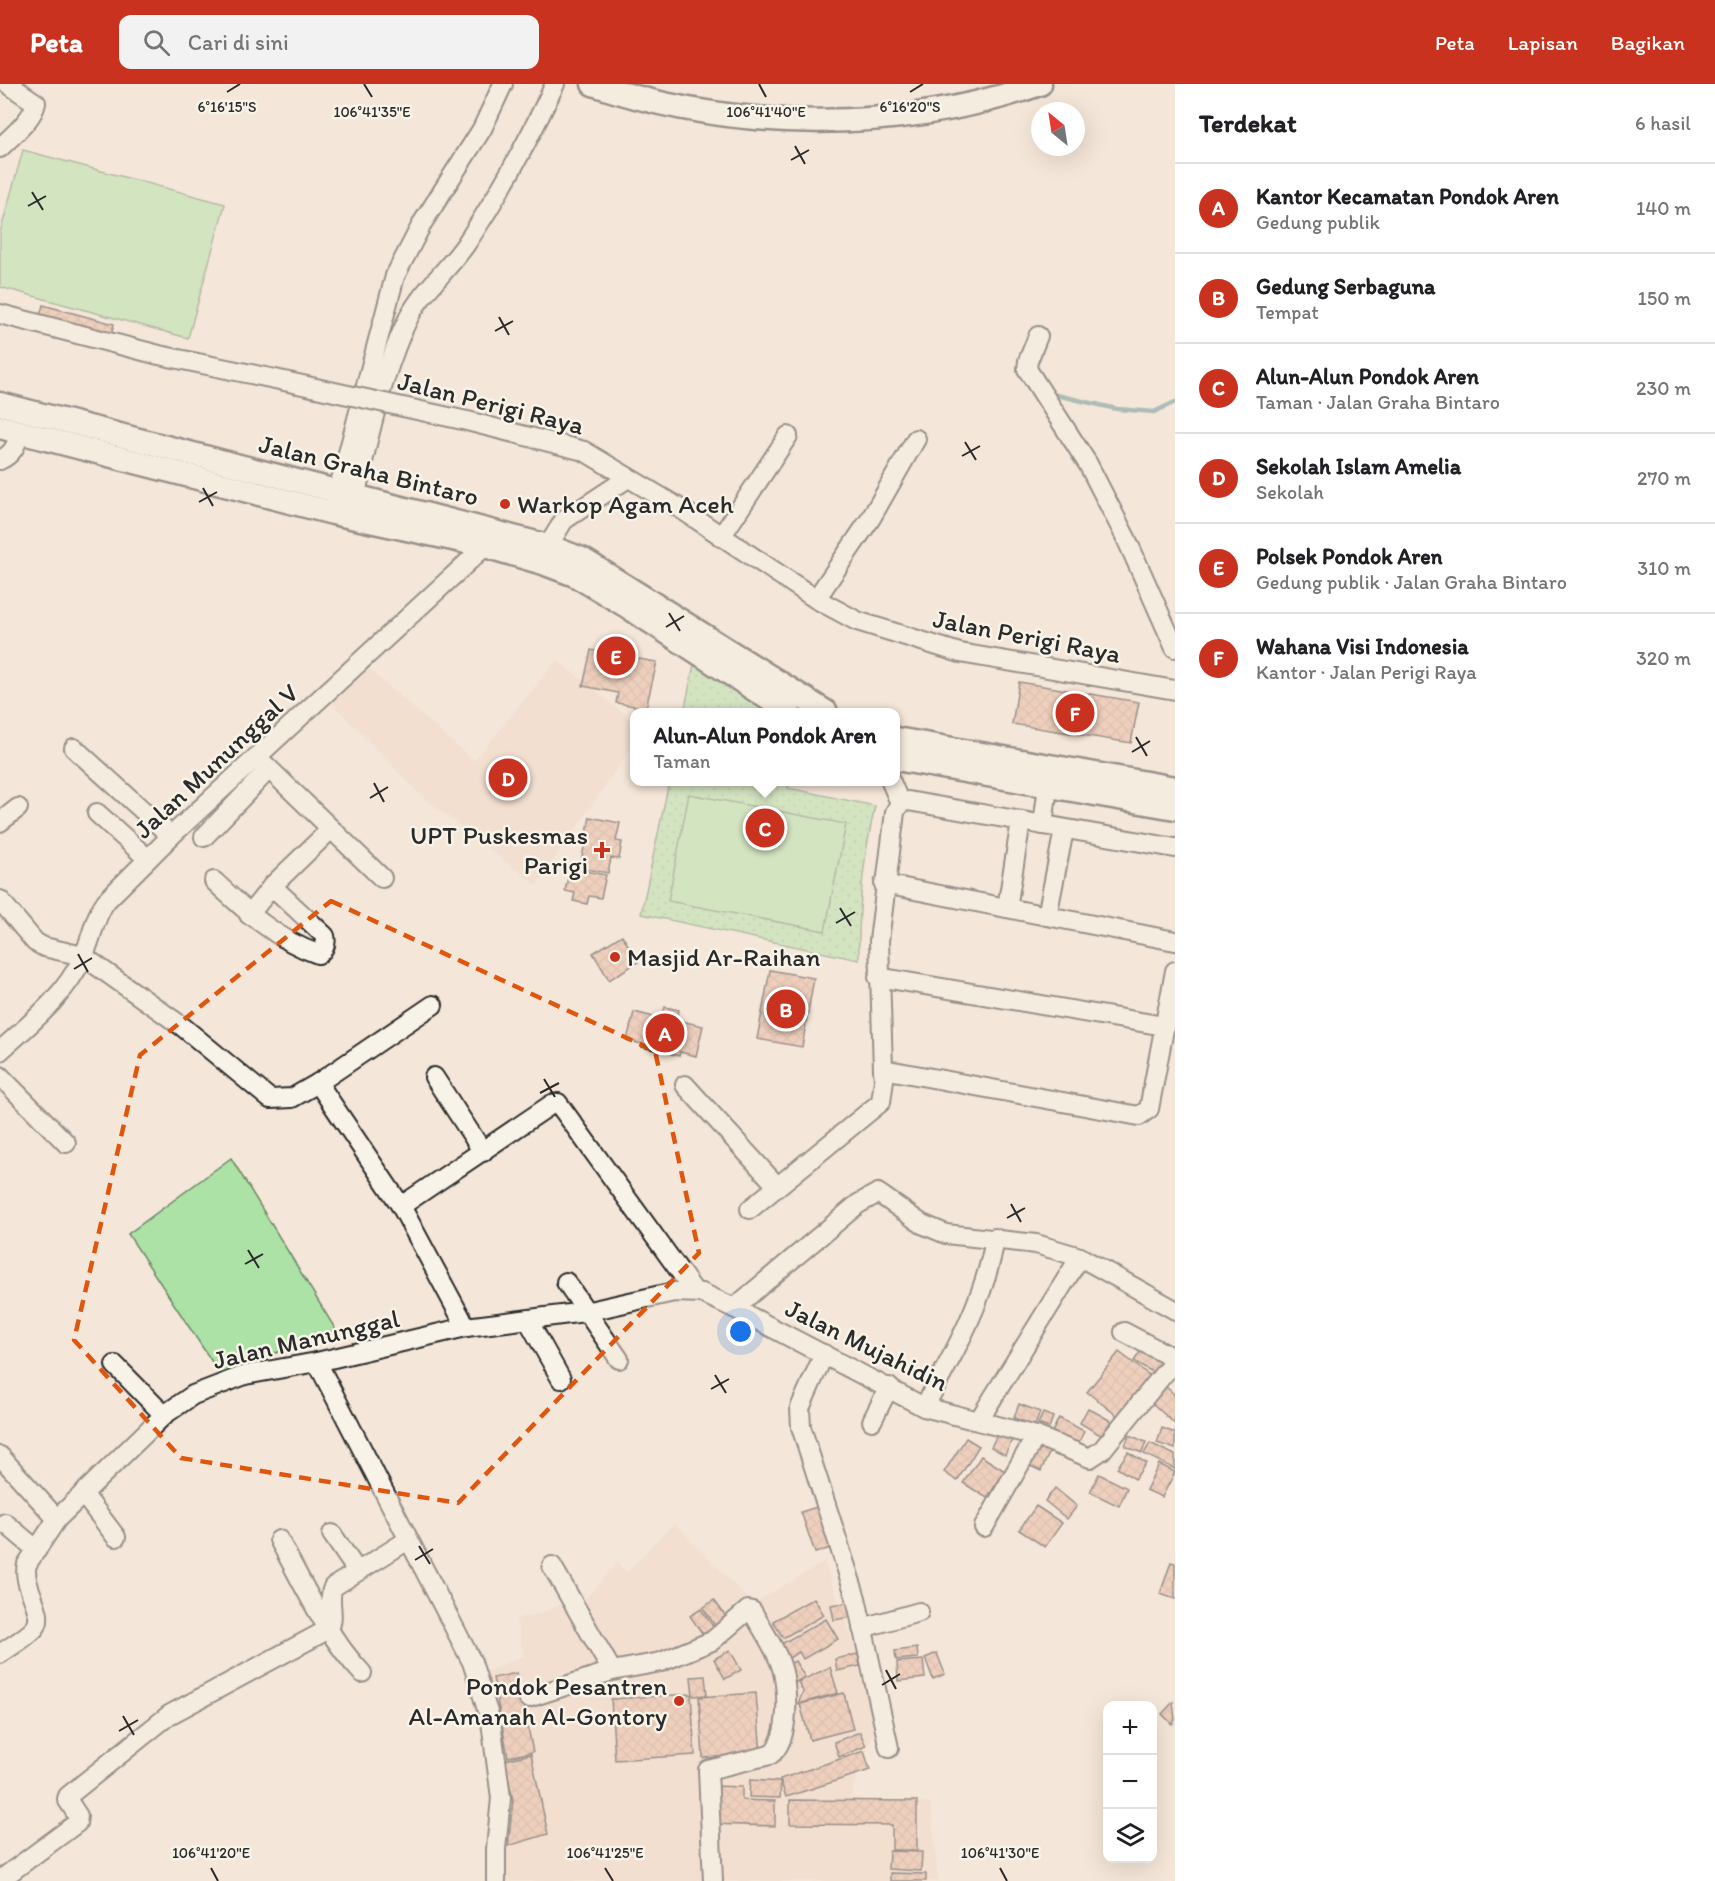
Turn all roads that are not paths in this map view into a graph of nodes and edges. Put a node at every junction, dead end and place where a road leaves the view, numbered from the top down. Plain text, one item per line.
1 (8, 84) edge
2 (503, 84) edge
3 (555, 84) edge
4 (593, 84) edge
5 (1038, 84) edge
6 (0, 148) edge
7 (0, 314) edge
8 (1038, 336) dead end
9 (0, 404) edge
10 (10, 429) edge
11 (788, 436) dead end
12 (916, 439) dead end
13 (0, 460) edge
14 (628, 478) junction
15 (344, 504) junction
16 (721, 537) junction
17 (492, 539) junction
18 (546, 554) junction
19 (816, 599) junction
20 (696, 640) junction
21 (1175, 648) edge
22 (1175, 690) edge
23 (784, 708) edge
24 (819, 708) edge
25 (900, 740) edge
26 (74, 748) dead end
27 (900, 759) edge
28 (263, 763) junction
29 (1049, 777) junction
30 (893, 786) edge
31 (1175, 788) edge
32 (900, 803) junction
33 (18, 808) dead end
34 (1175, 808) edge
35 (97, 813) dead end
36 (1021, 821) junction
37 (0, 822) edge
38 (1043, 825) junction
39 (330, 830) junction
40 (1064, 830) junction
41 (171, 836) junction
42 (204, 837) dead end
43 (1175, 848) edge
44 (148, 859) junction
45 (382, 878) dead end
46 (214, 881) dead end
47 (884, 884) junction
48 (272, 886) junction
49 (0, 900) edge
50 (1007, 908) junction
51 (249, 915) junction
52 (1047, 916) junction
53 (1175, 941) edge
54 (83, 956) junction
55 (1175, 971) edge
56 (878, 977) junction
57 (433, 1005) dead end
58 (1164, 1026) junction
59 (0, 1051) edge
60 (883, 1069) junction
61 (0, 1076) edge
62 (434, 1077) dead end
63 (318, 1083) junction
64 (685, 1085) dead end
65 (66, 1143) dead end
66 (483, 1152) junction
67 (777, 1186) junction
68 (401, 1206) junction
69 (750, 1209) dead end
70 (995, 1238) junction
71 (1080, 1257) junction
72 (566, 1282) dead end
73 (694, 1291) junction
74 (734, 1308) junction
75 (1175, 1310) edge
76 (585, 1312) junction
77 (528, 1320) junction
78 (466, 1328) junction
79 (1124, 1332) dead end
80 (824, 1354) junction
81 (619, 1359) dead end
82 (1175, 1359) edge
83 (317, 1362) junction
84 (114, 1365) dead end
85 (561, 1379) dead end
86 (889, 1387) junction
87 (924, 1407) junction
88 (164, 1415) junction
89 (979, 1420) junction
90 (872, 1421) dead end
91 (1036, 1436) junction
92 (0, 1456) edge
93 (84, 1495) junction
94 (57, 1519) junction
95 (6, 1523) dead end
96 (984, 1527) dead end
97 (332, 1534) dead end
98 (116, 1537) dead end
99 (279, 1540) dead end
100 (408, 1540) junction
101 (37, 1550) junction
102 (552, 1566) dead end
103 (357, 1570) junction
104 (919, 1612) dead end
105 (862, 1628) junction
106 (329, 1629) junction
107 (0, 1654) edge
108 (612, 1671) junction
109 (362, 1673) dead end
110 (528, 1698) dead end
111 (890, 1748) dead end
112 (0, 1880) edge
113 (496, 1881) edge
114 (713, 1881) edge

1 - 6 street
2 - 15 street
3 - 15 street
4 - 5 main road
7 - 14 street, Jalan Perigi Raya, bridge
8 - 21 street
9 - 15 main road, Jalan Graha Bintaro
10 - 13 street
10 - 15 main road, Jalan Graha Bintaro
11 - 16 street
12 - 19 street
14 - 16 street, Jalan Perigi Raya
14 - 18 street
15 - 17 main road, Jalan Graha Bintaro
16 - 19 street, Jalan Perigi Raya
17 - 18 main road, Jalan Graha Bintaro
17 - 28 street, Jalan Mununggal V
18 - 20 main road, Jalan Graha Bintaro
19 - 22 street, Jalan Perigi Raya
20 - 23 main road, Jalan Graha Bintaro
20 - 24 main road, Jalan Graha Bintaro
25 - 29 main road
26 - 41 street
27 - 29 main road
28 - 39 street
28 - 41 street, Jalan Mununggal V
28 - 42 street
29 - 31 main road
29 - 34 main road
29 - 38 street
30 - 32 street
32 - 36 street
32 - 47 street
33 - 37 street
35 - 44 street
36 - 38 street
36 - 50 street
38 - 40 street
39 - 45 street
39 - 48 street
40 - 43 street
40 - 52 street
41 - 44 street, Jalan Mununggal V
44 - 54 street, Jalan Mununggal V
46 - 51 street
47 - 50 street
47 - 56 street
48 - 51 street
48 - 51 street
49 - 54 street
50 - 52 street
52 - 53 street
54 - 59 street, Jalan Mununggal V
54 - 63 street
55 - 58 street
56 - 58 street
56 - 60 street
57 - 63 street
58 - 60 street
60 - 67 street
61 - 65 street
62 - 66 street
63 - 68 street
64 - 67 street
66 - 68 street
66 - 73 street
67 - 69 street
68 - 78 street
70 - 71 street
70 - 74 street
70 - 87 street
71 - 75 street
71 - 89 street
72 - 76 street
73 - 74 street, Jalan Mujahidin
73 - 76 street, Jalan Mujahidin
74 - 80 street, Jalan Mujahidin
76 - 77 street, Jalan Mujahidin
76 - 81 street
77 - 78 street, Jalan Manunggal
77 - 85 street
78 - 83 street, Jalan Manunggal
79 - 82 street
80 - 86 street, Jalan Mujahidin
80 - 105 street
82 - 91 street, Jalan Mujahidin
83 - 88 street, Jalan Manunggal
83 - 100 street
84 - 88 street
86 - 87 street, Jalan Mujahidin
86 - 90 street
87 - 89 street, Jalan Mujahidin
88 - 93 street, Jalan Manunggal
89 - 91 street, Jalan Mujahidin
91 - 96 street
92 - 94 street
93 - 94 street, Jalan Manunggal
93 - 98 street
94 - 101 street, Jalan Manunggal
95 - 101 street
97 - 103 street
99 - 106 street
100 - 103 street
100 - 113 street
101 - 107 street, Jalan Manunggal
102 - 108 street
103 - 106 street
104 - 105 street
105 - 111 street
106 - 109 street
106 - 112 street
108 - 110 street
108 - 114 street

